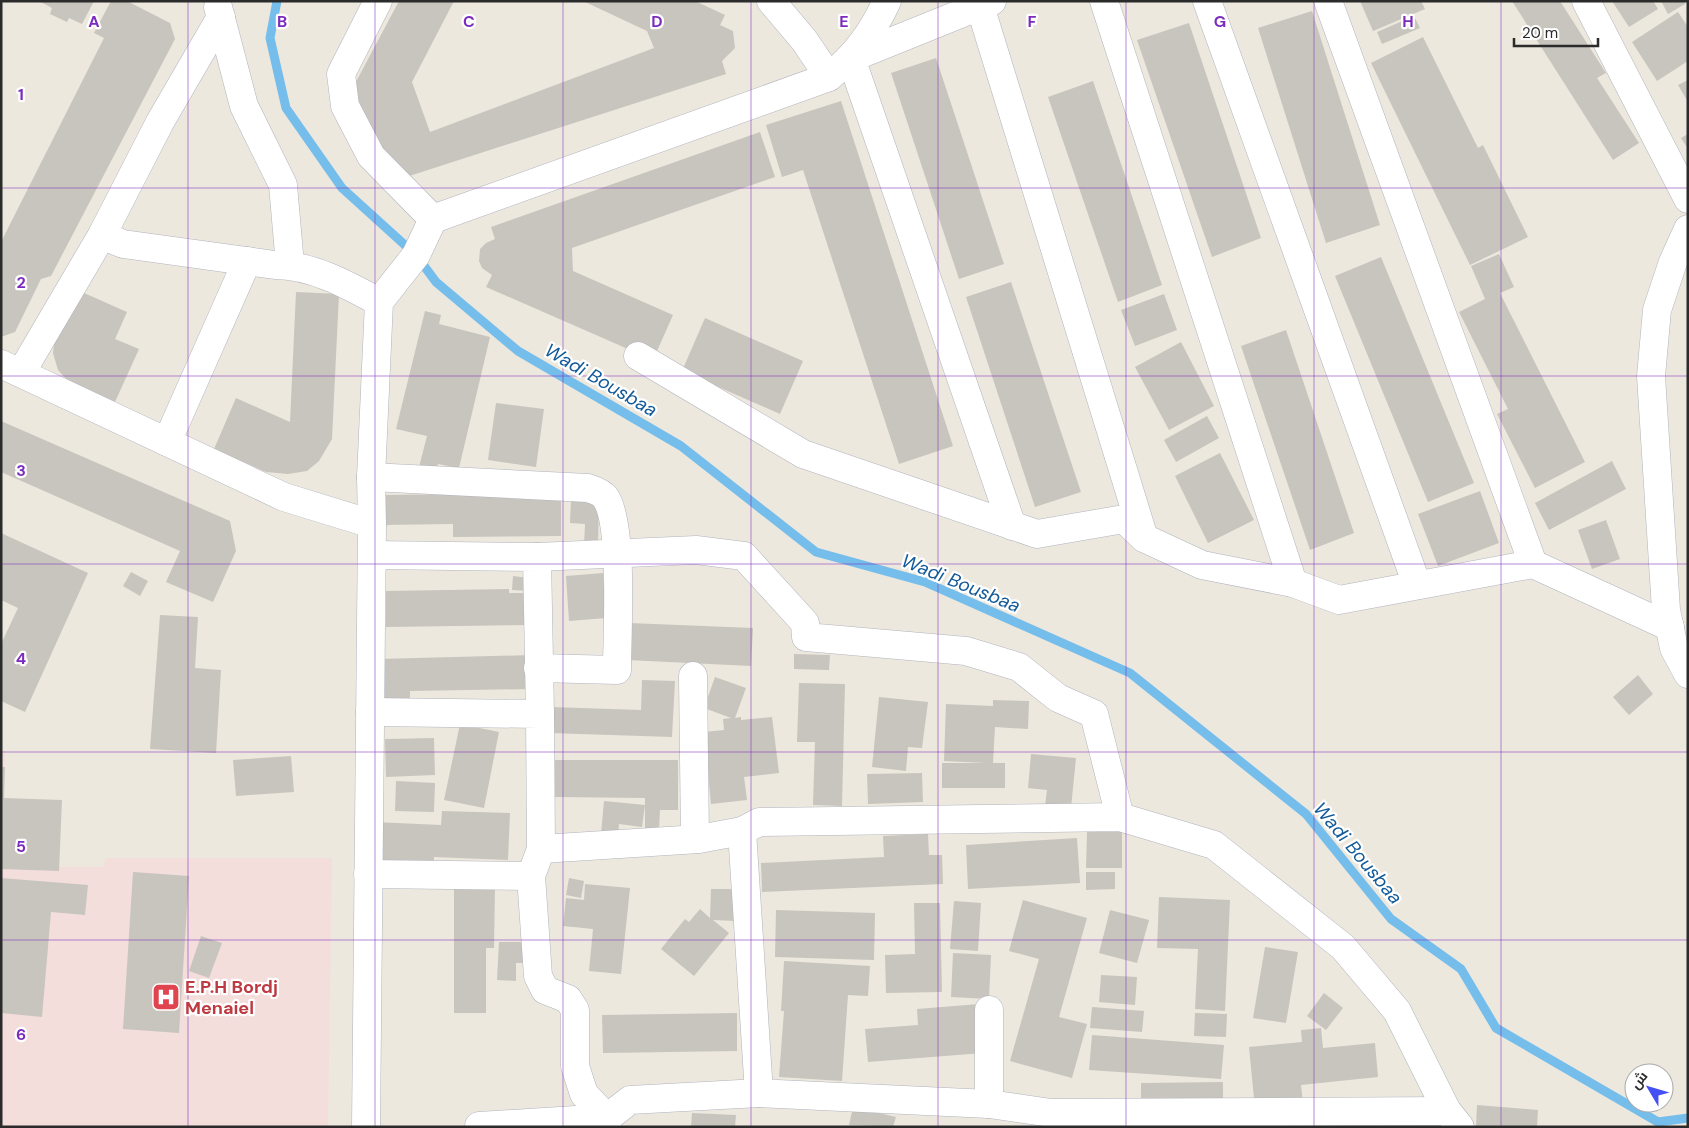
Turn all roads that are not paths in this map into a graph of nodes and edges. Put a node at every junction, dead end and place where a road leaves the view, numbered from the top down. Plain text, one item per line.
1 (378, 1) edge
2 (771, 1) edge
3 (887, 1) edge
4 (1104, 1) edge
5 (1207, 1) edge
6 (1328, 1) edge
7 (1586, 1) edge
8 (986, 4) edge
9 (217, 6) edge
10 (851, 58) junction
11 (829, 77) junction
12 (1688, 199) edge
13 (433, 219) junction
14 (1688, 229) edge
15 (102, 235) junction
16 (247, 262) junction
17 (290, 265) junction
18 (379, 302) junction
19 (638, 356) dead end
20 (11, 368) edge
21 (167, 442) junction
22 (371, 477) junction
23 (372, 524) junction
24 (1012, 526) junction
25 (1144, 538) junction
26 (617, 552) junction
27 (372, 555) junction
28 (537, 557) junction
29 (1533, 564) junction
30 (1293, 583) junction
31 (1417, 585) junction
32 (1674, 618) edge
33 (538, 668) junction
34 (1688, 674) edge
35 (693, 676) dead end
36 (370, 712) junction
37 (540, 714) junction
38 (1120, 816) junction
39 (742, 831) junction
40 (695, 839) junction
41 (541, 849) junction
42 (368, 874) junction
43 (531, 876) junction
44 (989, 1010) dead end
45 (759, 1093) junction
46 (989, 1104) junction
47 (1454, 1119) edge
48 (607, 1122) edge
49 (479, 1126) edge
50 (366, 1127) edge

1 - 13 street
2 - 11 street
3 - 10 street
4 - 30 street
5 - 31 street
6 - 29 street
7 - 12 street
8 - 10 street
8 - 25 street
9 - 15 street
9 - 17 street
10 - 11 street
10 - 24 street
11 - 13 street
13 - 18 street
14 - 32 street
15 - 16 street
15 - 20 street
16 - 17 street
16 - 21 street
17 - 18 street
18 - 22 street
19 - 24 street
20 - 21 street
21 - 23 street
22 - 23 street
22 - 26 street
23 - 27 street
24 - 25 street
25 - 30 street
26 - 28 street
26 - 33 street
26 - 38 street
27 - 28 street
27 - 36 street
28 - 33 street
29 - 31 street
29 - 32 street
30 - 31 street
32 - 34 street
33 - 37 street
35 - 40 street
36 - 37 street
36 - 42 street
37 - 41 street
38 - 39 street
38 - 47 street
39 - 40 street
39 - 45 street
40 - 41 street
41 - 43 street
42 - 43 street
42 - 50 street
43 - 48 street
44 - 46 street
45 - 46 street
45 - 48 street
46 - 47 street
48 - 49 street

